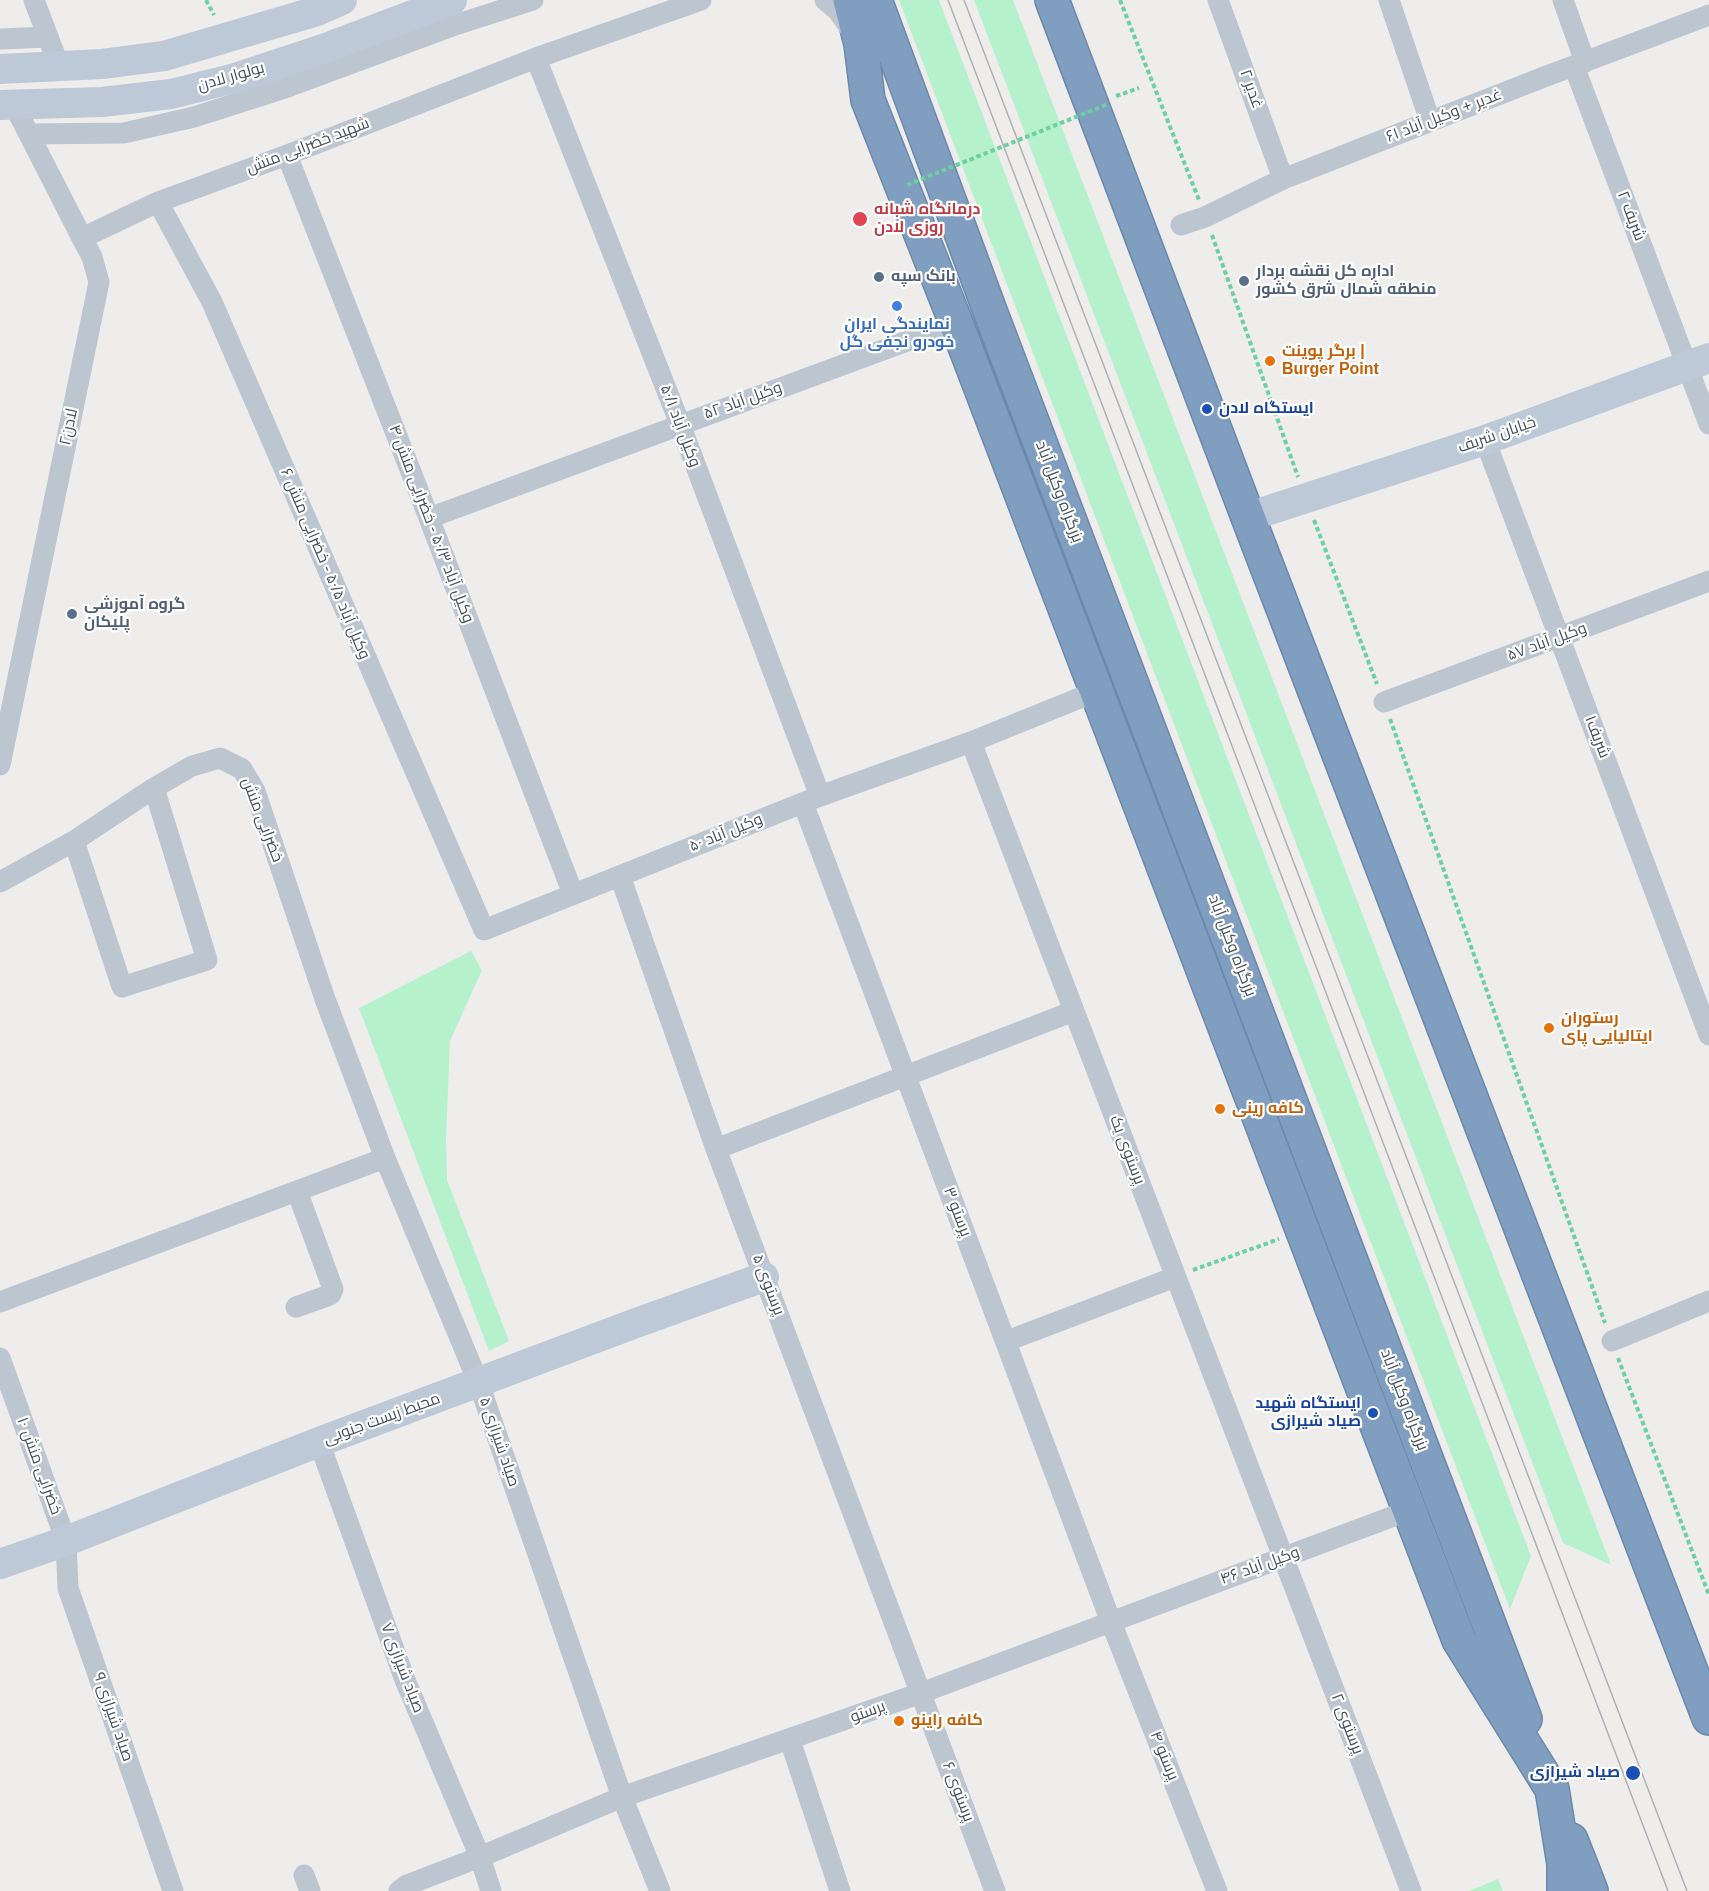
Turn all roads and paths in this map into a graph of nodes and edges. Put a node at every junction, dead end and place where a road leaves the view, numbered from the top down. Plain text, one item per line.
1 (34, 0) edge
2 (342, 0) edge
3 (452, 0) edge
4 (533, 0) edge
5 (701, 0) edge
6 (825, 0) edge
7 (852, 0) edge
8 (876, 0) edge
9 (1052, 0) edge
10 (1120, 0) edge
11 (1218, 0) edge
12 (1389, 0) edge
13 (1563, 0) edge
14 (1709, 15) edge
15 (1, 37) edge
16 (48, 37) junction
17 (875, 40) junction
18 (536, 58) junction
19 (1579, 64) junction
20 (59, 66) junction
21 (7, 69) edge
22 (1139, 88) dead end
23 (1112, 97) dead end
24 (1108, 104) dead end
25 (7, 105) edge
26 (1430, 121) junction
27 (30, 134) junction
28 (287, 155) junction
29 (908, 178) joint
30 (1283, 179) junction
31 (158, 202) junction
32 (1205, 217) junction
33 (1182, 225) dead end
34 (82, 237) junction
35 (956, 323) junction
36 (1698, 362) edge
37 (680, 424) junction
38 (1709, 424) edge
39 (1485, 440) junction
40 (1294, 501) junction
41 (1248, 517) junction
42 (429, 518) junction
43 (1086, 562) junction
44 (1709, 581) edge
45 (1076, 634) junction
46 (1559, 638) junction
47 (1097, 691) junction
48 (1384, 702) junction
49 (971, 742) junction
50 (0, 765) edge
51 (154, 788) junction
52 (811, 799) junction
53 (75, 841) junction
54 (620, 876) junction
55 (0, 882) edge
56 (573, 894) junction
57 (484, 930) joint
58 (325, 999) joint
59 (1074, 1011) junction
60 (1709, 1035) edge
61 (905, 1076) junction
62 (716, 1149) junction
63 (385, 1158) junction
64 (297, 1191) junction
65 (1303, 1231) junction
66 (764, 1277) junction
67 (1175, 1277) junction
68 (1709, 1301) edge
69 (0, 1302) edge
70 (296, 1307) dead end
71 (1007, 1341) junction
72 (1612, 1341) junction
73 (0, 1358) edge
74 (479, 1384) junction
75 (319, 1442) junction
76 (1410, 1510) junction
77 (66, 1541) junction
78 (1282, 1558) junction
79 (0, 1564) edge
80 (1709, 1595) edge
81 (1111, 1622) junction
82 (921, 1693) junction
83 (1706, 1705) edge
84 (790, 1740) junction
85 (1552, 1789) junction
86 (622, 1797) junction
87 (480, 1857) junction
88 (173, 1891) edge
89 (399, 1891) edge
90 (491, 1891) edge
91 (660, 1891) edge
92 (840, 1891) edge
93 (995, 1891) edge
94 (1217, 1891) edge
95 (1412, 1891) edge
96 (1564, 1891) edge
97 (1591, 1891) edge

1 - 16 street
2 - 20 street
3 - 25 street, بولوار لادن
4 - 27 street
5 - 18 street, شهید خضرایی منش
6 - 17 street
7 - 17 highway
8 - 17 highway, بزرگراه وکیل آباد
9 - 41 highway
10 - 32 path
11 - 30 street, غدیر ۲
12 - 26 street
13 - 19 street, شریف ۲
14 - 19 street, غدیر + وکیل آباد ۶۱
15 - 16 street
15 - 21 street
16 - 20 street
17 - 29 street
17 - 35 highway
17 - 43 highway, بزرگراه وکیل آباد
18 - 28 street, شهید خضرایی منش
18 - 37 street, وکیل آباد ۵۰/۱
19 - 26 street, غدیر + وکیل آباد ۶۱
19 - 36 street, شریف ۲
20 - 21 street
22 - 23 path
24 - 29 path, bridge
25 - 27 street, لادن۲
26 - 30 street, غدیر + وکیل آباد ۶۱
27 - 34 street, لادن۲
28 - 31 street, شهید خضرایی منش
28 - 42 street, وکیل آباد ۵۰/۳ - خضرایی منش ۴
30 - 32 street, غدیر + وکیل آباد ۶۱
31 - 34 street, شهید خضرایی منش
31 - 57 street, وکیل آباد ۵۰/۵ - خضرایی منش ۶
32 - 33 street, غدیر + وکیل آباد ۶۱
32 - 40 path
34 - 50 street, لادن۲
35 - 37 street, ۵۲ وکیل آباد
35 - 45 highway
36 - 38 street, شریف ۲
36 - 39 street, خیابان شریف
37 - 42 street, ۵۲ وکیل آباد
37 - 52 street, وکیل آباد ۵۰/۱
39 - 40 street, خیابان شریف
39 - 46 street, شریف١
40 - 41 street, خیابان شریف
40 - 48 path
41 - 83 highway
42 - 56 street, وکیل آباد ۵۰/۳ - خضرایی منش ۴
43 - 45 highway
43 - 85 highway, بزرگراه وکیل آباد
44 - 46 street, ۵۷ وکیل آباد
45 - 47 highway
46 - 48 street, ۵۷ وکیل آباد
46 - 60 street, شریف١
47 - 49 street, ۵۰ وکیل آباد
47 - 65 highway
48 - 72 path
49 - 52 street, ۵۰ وکیل آباد
49 - 59 street, پرستوی یک
51 - 53 street, خضرایی منش
51 - 53 street
51 - 58 street, خضرایی منش
52 - 54 street, ۵۰ وکیل آباد
52 - 61 street, پرستو ۳
53 - 55 street, خضرایی منش
54 - 56 street, ۵۰ وکیل آباد
54 - 62 street, پرستوی ۵
56 - 57 street, ۵۰ وکیل آباد
58 - 63 street, صیاد شیرازی ۵
59 - 61 street
59 - 67 street, پرستوی یک
61 - 62 street
61 - 71 street, پرستو ۳
62 - 66 street, پرستوی ۵
63 - 64 street
63 - 74 street, صیاد شیرازی ۵
64 - 69 street
64 - 70 street
65 - 67 path
65 - 76 highway
66 - 74 street, محیط زیست جنوبی
66 - 82 street, پرستوی ۵
67 - 71 street
67 - 78 street, پرستوی یک
68 - 72 street
71 - 81 street, پرستو ۳
72 - 80 path
73 - 77 street, خضرایی منش ۱۰
74 - 75 street, محیط زیست جنوبی
74 - 86 street, صیاد شیرازی ۵
75 - 77 street, محیط زیست جنوبی
75 - 87 street, صیاد شیرازی ۷
76 - 78 street, ۴۶ وکیل آباد
76 - 85 highway
77 - 79 street, محیط زیست جنوبی
77 - 88 street, صیاد شیرازی ۹
78 - 81 street, ۴۶ وکیل آباد
78 - 95 street, پرستوی ۲
81 - 82 street, پرستو
81 - 94 street, پرستو ۴
82 - 84 street, پرستو
82 - 93 street, پرستوی ۶
84 - 86 street, پرستو
84 - 92 street
85 - 96 highway
85 - 97 highway, بزرگراه وکیل آباد
86 - 87 street, پرستو
86 - 91 street, صیاد شیرازی ۵
87 - 89 street, پرستو
87 - 90 street, صیاد شیرازی ۷

